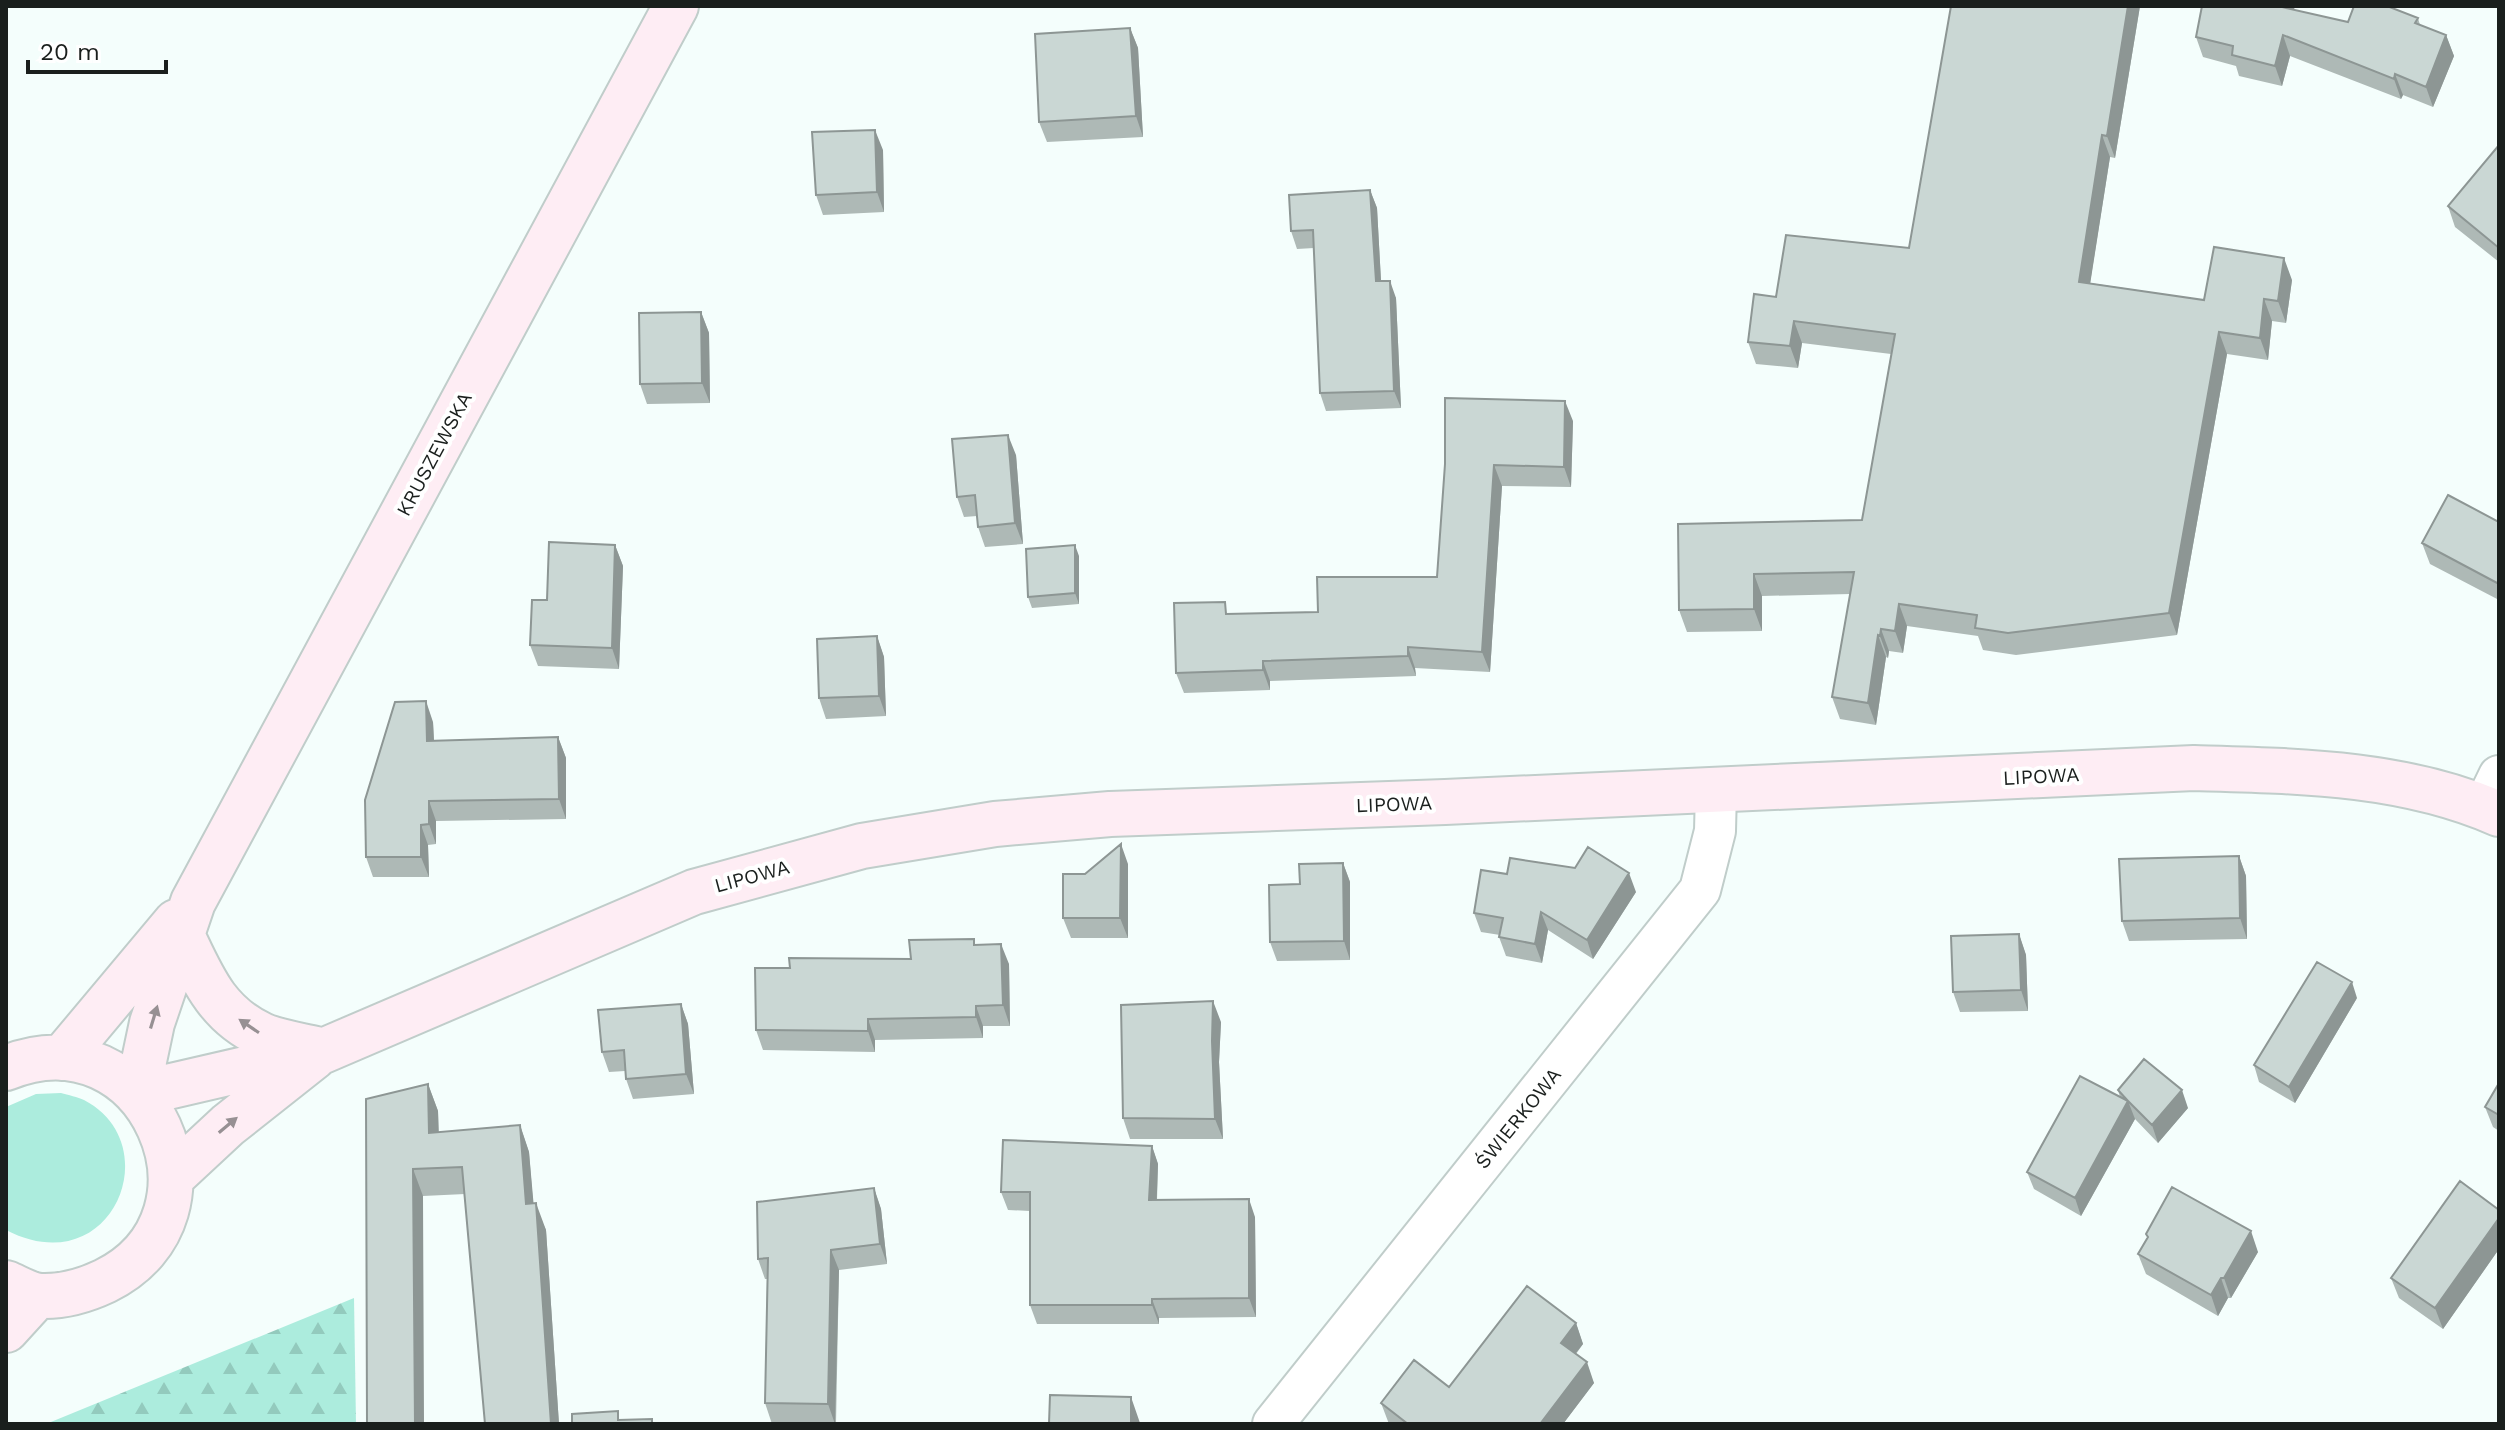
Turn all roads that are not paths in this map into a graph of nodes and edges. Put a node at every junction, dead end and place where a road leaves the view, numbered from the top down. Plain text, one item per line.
1 (676, 6) edge
2 (1716, 790) junction
3 (2494, 799) edge
4 (188, 919) junction
5 (323, 1051) junction
6 (62, 1058) junction
7 (6, 1068) edge
8 (137, 1094) junction
9 (171, 1178) junction
10 (22, 1290) edge
11 (6, 1330) edge
12 (1273, 1424) edge

1 - 4 street, KRUSZEWSKA
2 - 3 street, LIPOWA
2 - 5 street, LIPOWA
2 - 12 street, ŚWIERKOWA
5 -> 4 street
4 - 6 street, KRUSZEWSKA
8 -> 4 street, KRUSZEWSKA
5 - 8 street, LIPOWA
9 -> 5 street, LIPOWA
6 - 7 street
6 - 8 street
8 - 9 street
9 - 10 street
10 - 11 street

